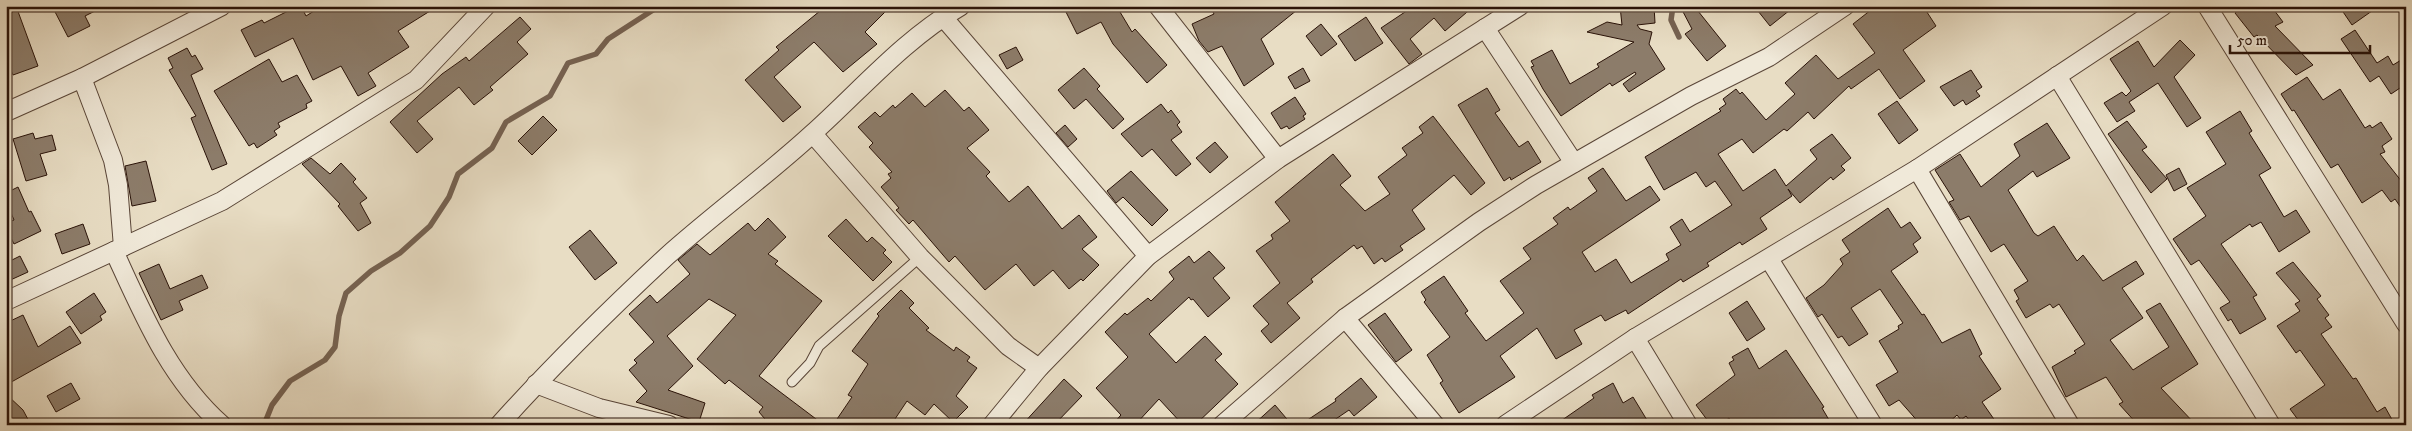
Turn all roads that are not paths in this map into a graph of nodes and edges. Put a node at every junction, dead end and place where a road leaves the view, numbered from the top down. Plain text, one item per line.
1 (222, 6) edge
2 (486, 6) edge
3 (961, 6) edge
4 (1158, 6) edge
5 (1520, 6) edge
6 (1845, 6) edge
7 (2163, 6) edge
8 (2207, 6) edge
9 (943, 17) junction
10 (1485, 28) junction
11 (2057, 76) junction
12 (82, 78) junction
13 (6, 112) edge
14 (813, 134) junction
15 (1278, 159) junction
16 (1574, 163) junction
17 (1917, 169) junction
18 (118, 249) junction
19 (1148, 256) junction
20 (920, 257) junction
21 (1769, 259) junction
22 (6, 301) edge
23 (1345, 318) junction
24 (2406, 324) edge
25 (1635, 338) junction
26 (1039, 368) junction
27 (792, 382) dead end
28 (536, 384) junction
29 (222, 425) edge
30 (499, 425) edge
31 (669, 425) edge
32 (992, 425) edge
33 (1222, 425) edge
34 (1435, 425) edge
35 (1505, 425) edge
36 (1688, 425) edge
37 (1873, 425) edge
38 (2070, 425) edge
39 (2271, 425) edge

1 - 12 street
2 - 18 street
3 - 9 street
4 - 15 street
5 - 10 street
6 - 16 street
7 - 11 street
8 - 24 street
9 - 14 street
9 - 19 street
10 - 15 street
10 - 16 street
11 - 17 street
11 - 39 street
12 - 13 street
12 - 18 street
14 - 20 street
14 - 28 street
15 - 19 street
16 - 23 street
17 - 21 street
17 - 38 street
18 - 22 street
18 - 29 street
19 - 26 street
20 - 26 street
20 - 27 lane
21 - 25 street
21 - 37 street
23 - 33 street
23 - 34 street
25 - 35 street
25 - 36 street
26 - 32 street
28 - 30 street
28 - 31 street

